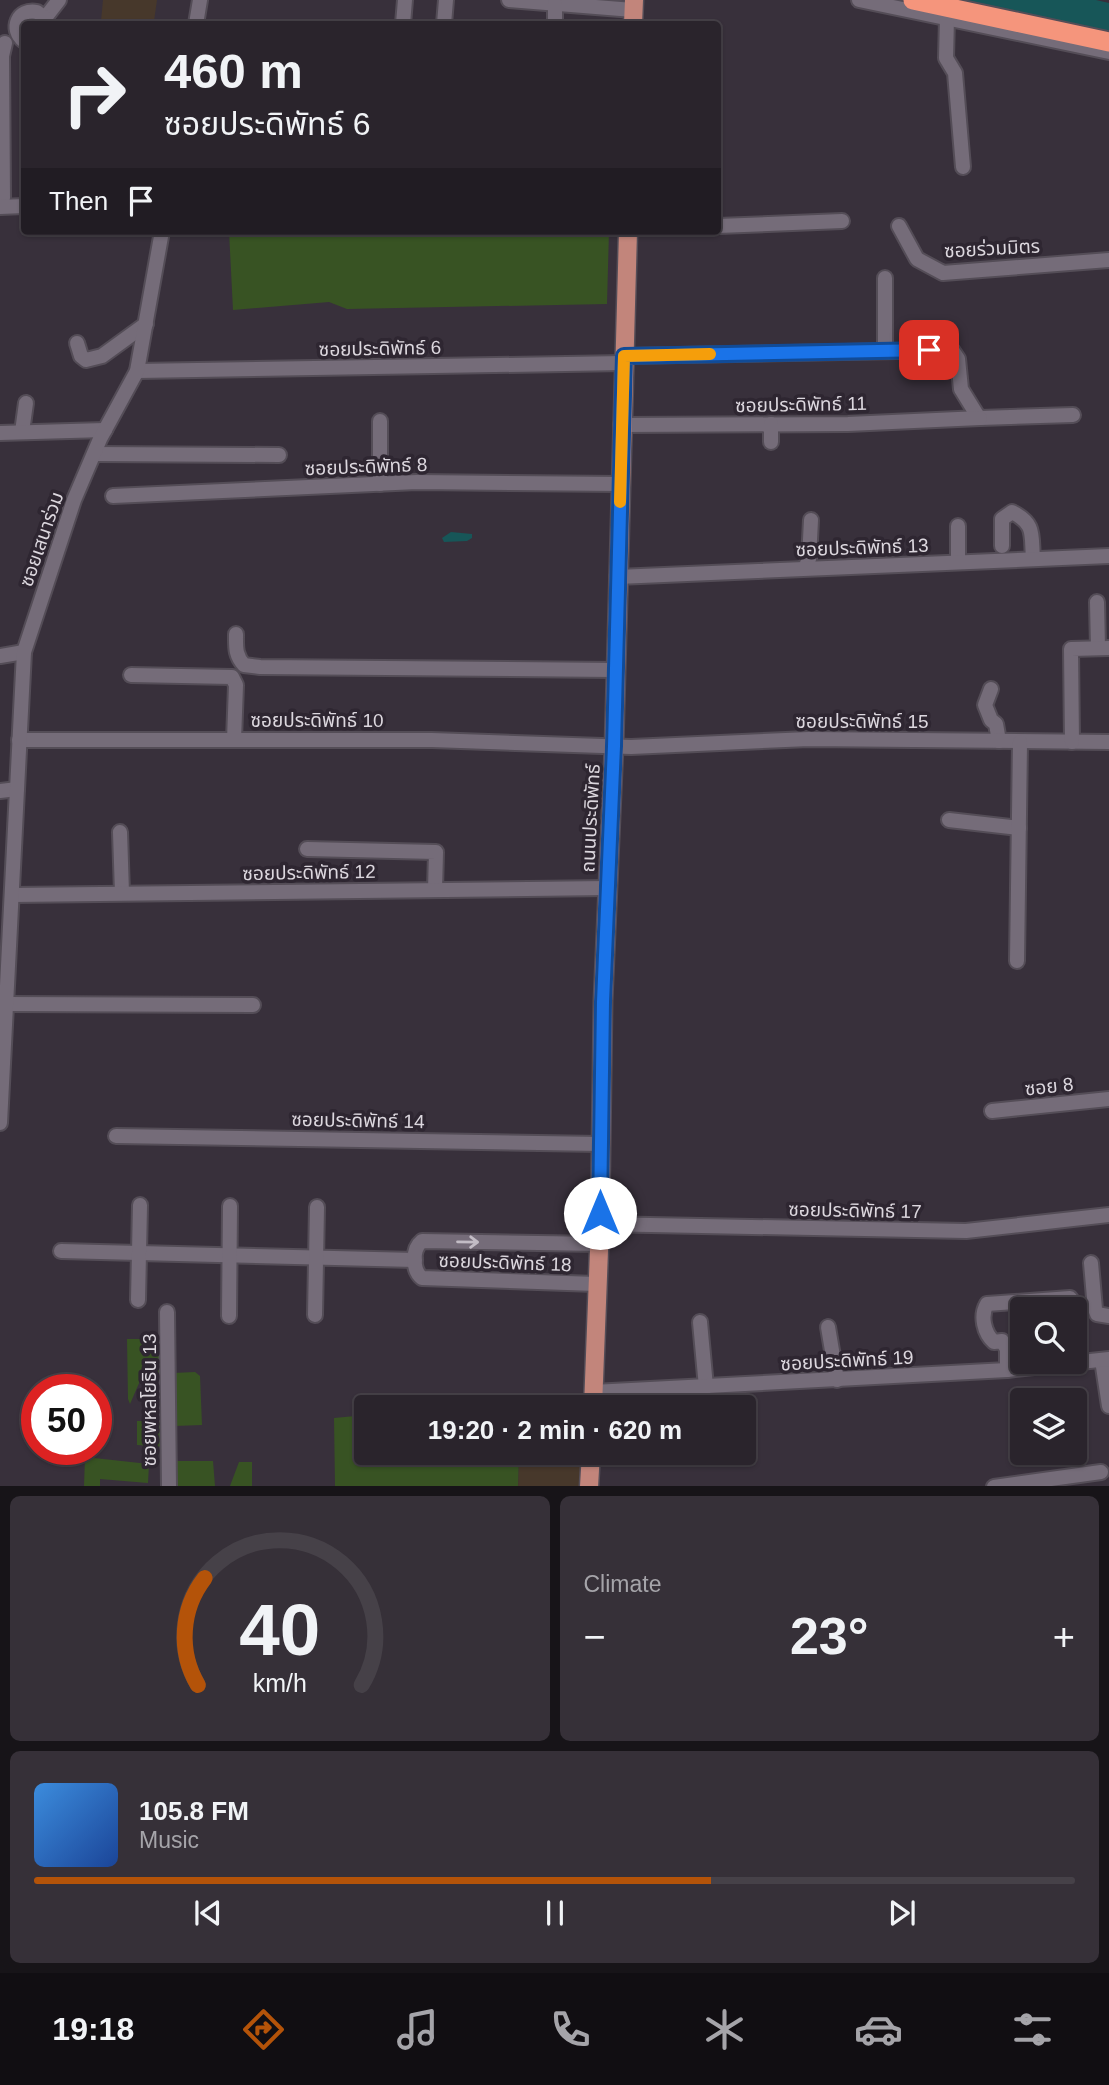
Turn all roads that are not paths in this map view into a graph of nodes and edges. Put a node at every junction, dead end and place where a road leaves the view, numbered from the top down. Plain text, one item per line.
1 (59, 0) edge
2 (200, 0) edge
3 (405, 0) edge
4 (446, 0) edge
5 (509, 0) edge
6 (859, 0) edge
7 (913, 0) edge
8 (555, 4) junction
9 (633, 12) edge
10 (947, 18) junction
11 (46, 21) edge
12 (196, 21) edge
13 (403, 21) edge
14 (444, 21) edge
15 (555, 21) edge
16 (21, 36) edge
17 (21, 38) edge
18 (1109, 42) edge
19 (3, 44) edge
20 (1109, 52) edge
21 (963, 167) dead end
22 (2, 202) edge
23 (21, 205) edge
24 (842, 221) dead end
25 (721, 226) edge
26 (899, 226) dead end
27 (161, 235) edge
28 (628, 235) edge
29 (1109, 260) edge
30 (885, 278) dead end
31 (146, 324) junction
32 (77, 342) dead end
33 (885, 351) junction
34 (624, 360) junction
35 (138, 371) junction
36 (26, 403) dead end
37 (1073, 415) dead end
38 (980, 418) junction
39 (380, 421) dead end
40 (771, 424) junction
41 (621, 425) junction
42 (105, 430) junction
43 (22, 432) junction
44 (0, 433) edge
45 (771, 442) dead end
46 (94, 454) junction
47 (279, 455) dead end
48 (380, 484) junction
49 (621, 484) junction
50 (113, 496) dead end
51 (811, 520) dead end
52 (958, 526) dead end
53 (1002, 546) dead end
54 (1109, 556) edge
55 (1033, 559) junction
56 (958, 562) junction
57 (805, 568) junction
58 (617, 578) junction
59 (1097, 602) dead end
60 (236, 634) dead end
61 (1104, 648) edge
62 (24, 652) junction
63 (0, 656) edge
64 (616, 670) junction
65 (131, 674) dead end
66 (991, 690) dead end
67 (19, 740) junction
68 (234, 740) junction
69 (999, 741) junction
70 (1020, 741) junction
71 (1072, 742) junction
72 (1109, 742) edge
73 (614, 746) junction
74 (17, 789) junction
75 (0, 792) edge
76 (949, 820) dead end
77 (1019, 828) junction
78 (120, 832) dead end
79 (307, 849) dead end
80 (607, 888) junction
81 (435, 890) junction
82 (121, 893) junction
83 (12, 895) junction
84 (1017, 961) dead end
85 (6, 1004) junction
86 (253, 1005) dead end
87 (1109, 1099) edge
88 (992, 1111) dead end
89 (0, 1124) edge
90 (116, 1136) dead end
91 (600, 1144) junction
92 (140, 1205) dead end
93 (230, 1206) dead end
94 (317, 1207) dead end
95 (1109, 1215) edge
96 (600, 1224) junction
97 (599, 1244) junction
98 (61, 1251) dead end
99 (139, 1253) junction
100 (230, 1255) junction
101 (317, 1256) junction
102 (415, 1260) junction
103 (1091, 1263) dead end
104 (596, 1284) junction
105 (138, 1300) dead end
106 (1010, 1302) edge
107 (167, 1312) dead end
108 (316, 1315) dead end
109 (229, 1316) dead end
110 (1109, 1317) edge
111 (700, 1322) dead end
112 (828, 1328) dead end
113 (1007, 1349) junction
114 (1010, 1349) edge
115 (1105, 1359) edge
116 (1007, 1370) junction
117 (837, 1381) junction
118 (706, 1387) junction
119 (593, 1395) edge
120 (636, 1395) edge
121 (1109, 1406) edge
122 (590, 1465) edge
123 (1101, 1472) dead end
124 (169, 1486) edge
125 (589, 1486) edge
126 (994, 1486) edge

1 - 11 street
2 - 12 street
3 - 13 street
4 - 14 street
5 - 8 street
6 - 10 street
7 - 18 highway
8 - 9 street
8 - 15 street
10 - 20 street
10 - 21 street
11 - 16 street
17 - 19 street
19 - 22 street
22 - 23 street
24 - 25 street
26 - 29 street, ซอยร่วมมิตร
27 - 31 street, ซอยเสนาร่วม
28 - 34 main road, ถนนประดิพัทธ์
30 - 33 street
31 - 32 street
31 - 35 street, ซอยเสนาร่วม
33 - 34 street, ซอยประดิพัทธ์ 6
33 - 38 street, ซอยประดิพัทธ์ 6
34 - 35 street, ซอยประดิพัทธ์ 6
34 - 41 main road, ถนนประดิพัทธ์
35 - 42 street, ซอยเสนาร่วม
36 - 43 street
37 - 38 street
38 - 40 street, ซอยประดิพัทธ์ 11
39 - 48 street
40 - 41 street, ซอยประดิพัทธ์ 11
40 - 45 street
41 - 49 main road, ถนนประดิพัทธ์
42 - 43 street
42 - 46 street, ซอยเสนาร่วม
43 - 44 street
46 - 47 street
46 - 62 street, ซอยเสนาร่วม
48 - 49 street, ซอยประดิพัทธ์ 8
48 - 50 street, ซอยประดิพัทธ์ 8
49 - 58 main road, ถนนประดิพัทธ์
51 - 57 street
52 - 56 street
53 - 55 street
54 - 55 street, ซอยประดิพัทธ์ 13
55 - 56 street, ซอยประดิพัทธ์ 13
56 - 57 street, ซอยประดิพัทธ์ 13
57 - 58 street, ซอยประดิพัทธ์ 13
58 - 64 main road, ถนนประดิพัทธ์
59 - 61 street
60 - 64 street
61 - 71 street
62 - 63 street
62 - 67 street, ซอยเสนาร่วม
64 - 73 main road, ถนนประดิพัทธ์
65 - 68 street
66 - 69 street
67 - 68 street, ซอยประดิพัทธ์ 10
67 - 74 street, ซอยเสนาร่วม
68 - 73 street, ซอยประดิพัทธ์ 10
69 - 70 street, ซอยประดิพัทธ์ 15
69 - 73 street, ซอยประดิพัทธ์ 15
70 - 71 street, ซอยประดิพัทธ์ 15
70 - 77 street
71 - 72 street, ซอยประดิพัทธ์ 15
73 - 80 main road, ถนนประดิพัทธ์
74 - 75 street
74 - 83 street, ซอยเสนาร่วม
76 - 77 street
77 - 84 street
78 - 82 street
79 - 81 street
80 - 81 street, ซอยประดิพัทธ์ 12
80 - 91 main road, ถนนประดิพัทธ์
81 - 82 street, ซอยประดิพัทธ์ 12
82 - 83 street, ซอยประดิพัทธ์ 12
83 - 85 street, ซอยเสนาร่วม
85 - 86 street
85 - 89 street, ซอยเสนาร่วม
87 - 88 street, ซอย 8
90 - 91 street, ซอยประดิพัทธ์ 14
91 - 96 main road, ถนนประดิพัทธ์
92 - 99 street
93 - 100 street
94 - 101 street
95 - 96 street, ซอยประดิพัทธ์ 17
96 - 97 main road, ถนนประดิพัทธ์
102 -> 97 street, ซอยประดิพัทธ์ 18
97 - 104 main road, ถนนประดิพัทธ์
98 - 99 street
99 - 100 street
99 - 105 street
100 - 101 street
100 - 109 street
101 - 102 street
101 - 108 street
102 - 104 street, ซอยประดิพัทธ์ 18
103 - 110 street
104 - 119 main road, ถนนประดิพัทธ์
106 - 113 street
107 - 124 street, ซอยพหลโยธิน 13
111 - 118 street
112 - 117 street
113 - 114 street
113 - 116 street
115 - 116 street, ซอยประดิพัทธ์ 19
115 - 121 street, ซอยประดิพัทธ์ 19
116 - 117 street, ซอยประดิพัทธ์ 19
117 - 118 street, ซอยประดิพัทธ์ 19
118 - 120 street, ซอยประดิพัทธ์ 19
122 - 125 main road
123 - 126 street

